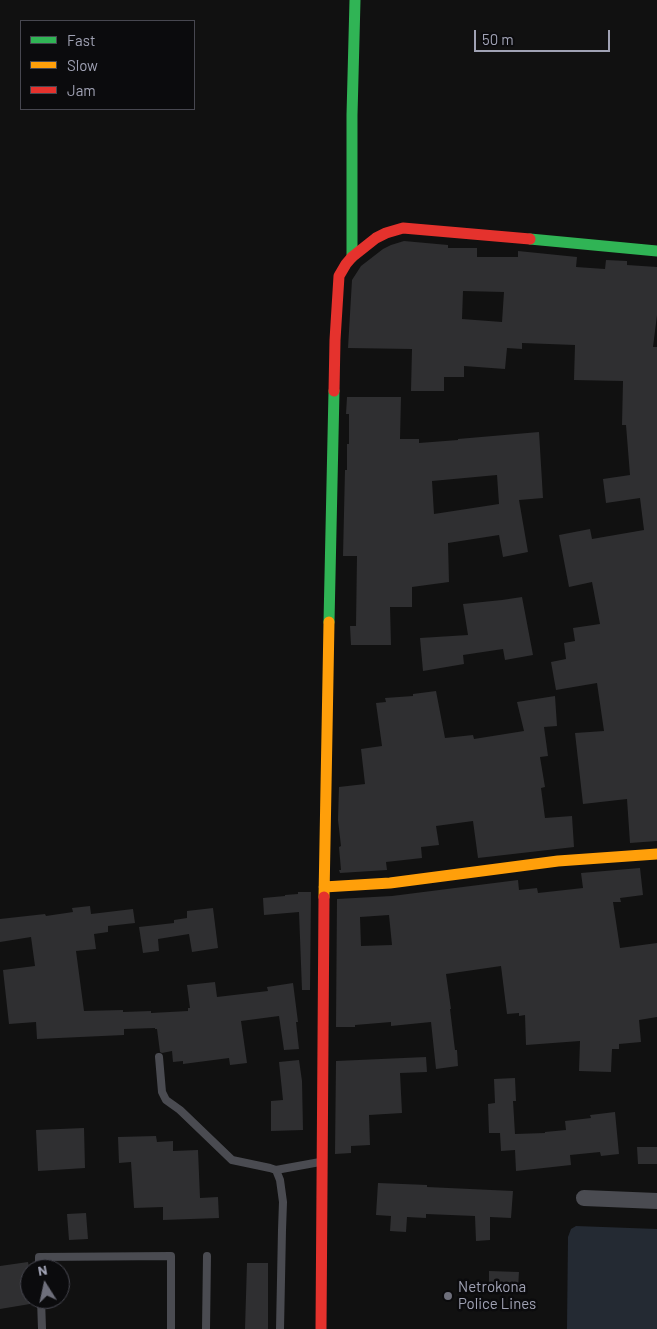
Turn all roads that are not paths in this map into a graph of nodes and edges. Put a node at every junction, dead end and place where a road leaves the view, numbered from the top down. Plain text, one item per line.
1 (355, 0) edge
2 (657, 251) edge
3 (352, 257) junction
4 (657, 854) edge
5 (324, 888) junction
6 (160, 1057) dead end
7 (322, 1162) junction
8 (276, 1170) junction
9 (584, 1198) dead end
10 (657, 1201) edge
11 (207, 1256) dead end
12 (39, 1259) edge
13 (41, 1309) edge
14 (42, 1329) edge
15 (170, 1329) edge
16 (206, 1329) edge
17 (280, 1329) edge
18 (321, 1329) edge

1 - 3 main road
2 - 3 main road
3 - 5 main road
4 - 5 main road
5 - 7 main road
6 - 8 lane
7 - 8 lane
7 - 18 main road
8 - 17 lane
9 - 10 street
11 - 16 lane
12 - 15 lane
13 - 14 lane

